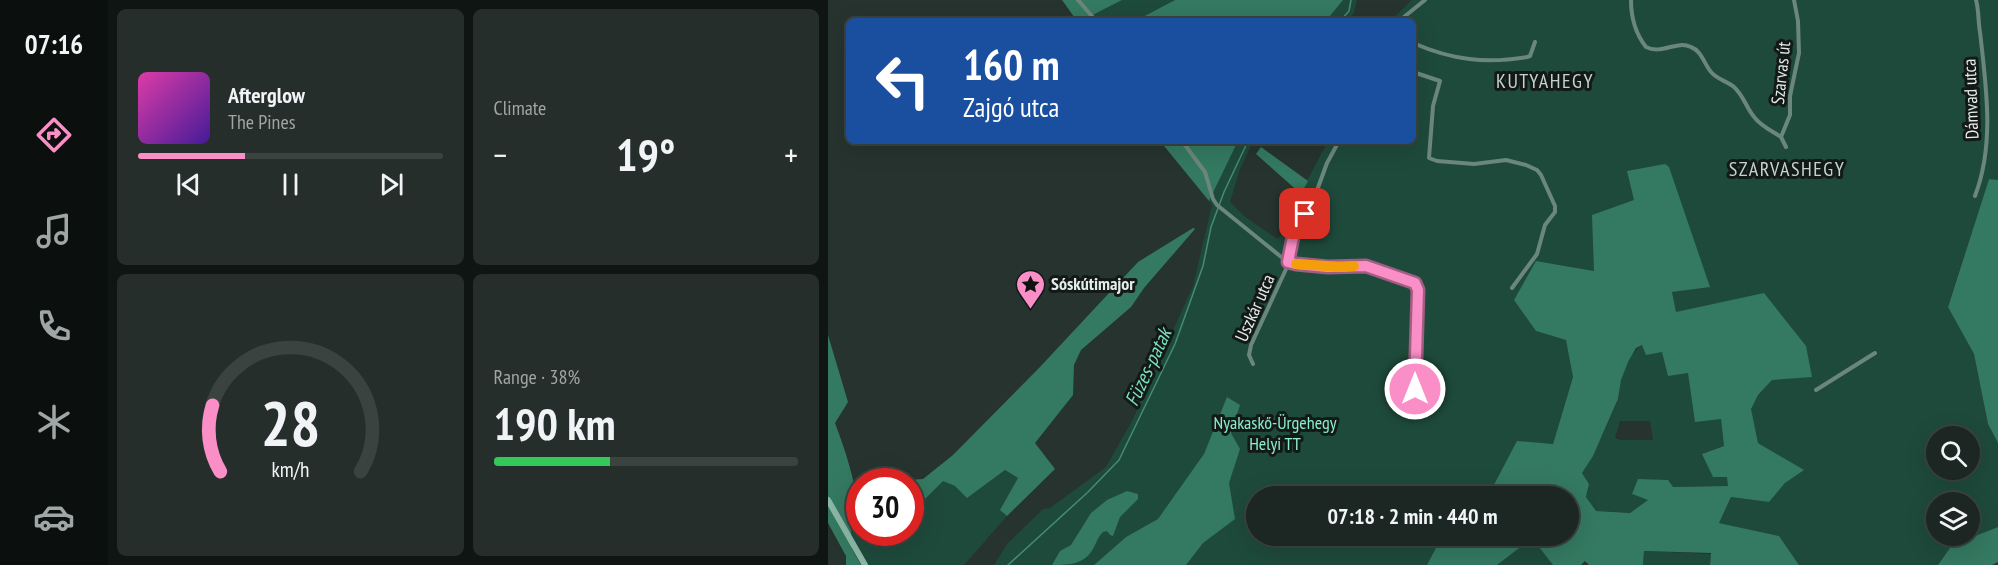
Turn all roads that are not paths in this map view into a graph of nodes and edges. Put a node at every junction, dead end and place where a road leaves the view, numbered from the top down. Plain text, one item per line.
1 (1078, 0) edge
2 (1425, 0) edge
3 (1631, 0) edge
4 (1794, 0) edge
5 (1976, 0) edge
6 (1093, 18) edge
7 (1403, 18) edge
8 (1535, 42) dead end
9 (1416, 45) edge
10 (1416, 73) edge
11 (1781, 137) junction
12 (1184, 144) edge
13 (1337, 144) edge
14 (1786, 147) dead end
15 (1975, 196) dead end
16 (1288, 262) junction
17 (1512, 288) dead end
18 (1875, 353) dead end
19 (1253, 364) dead end
20 (1415, 389) dead end
21 (1816, 390) dead end
22 (828, 500) edge
23 (865, 565) edge

1 - 6 street
2 - 7 street
3 - 11 street
4 - 11 street, Szarvas út
5 - 15 street, Dámvad utca
8 - 9 street
10 - 17 street
11 - 14 street
12 - 16 street
13 - 16 street, Uszkár utca
16 - 19 street, Uszkár utca
16 - 20 street
18 - 21 street
22 - 23 main road

